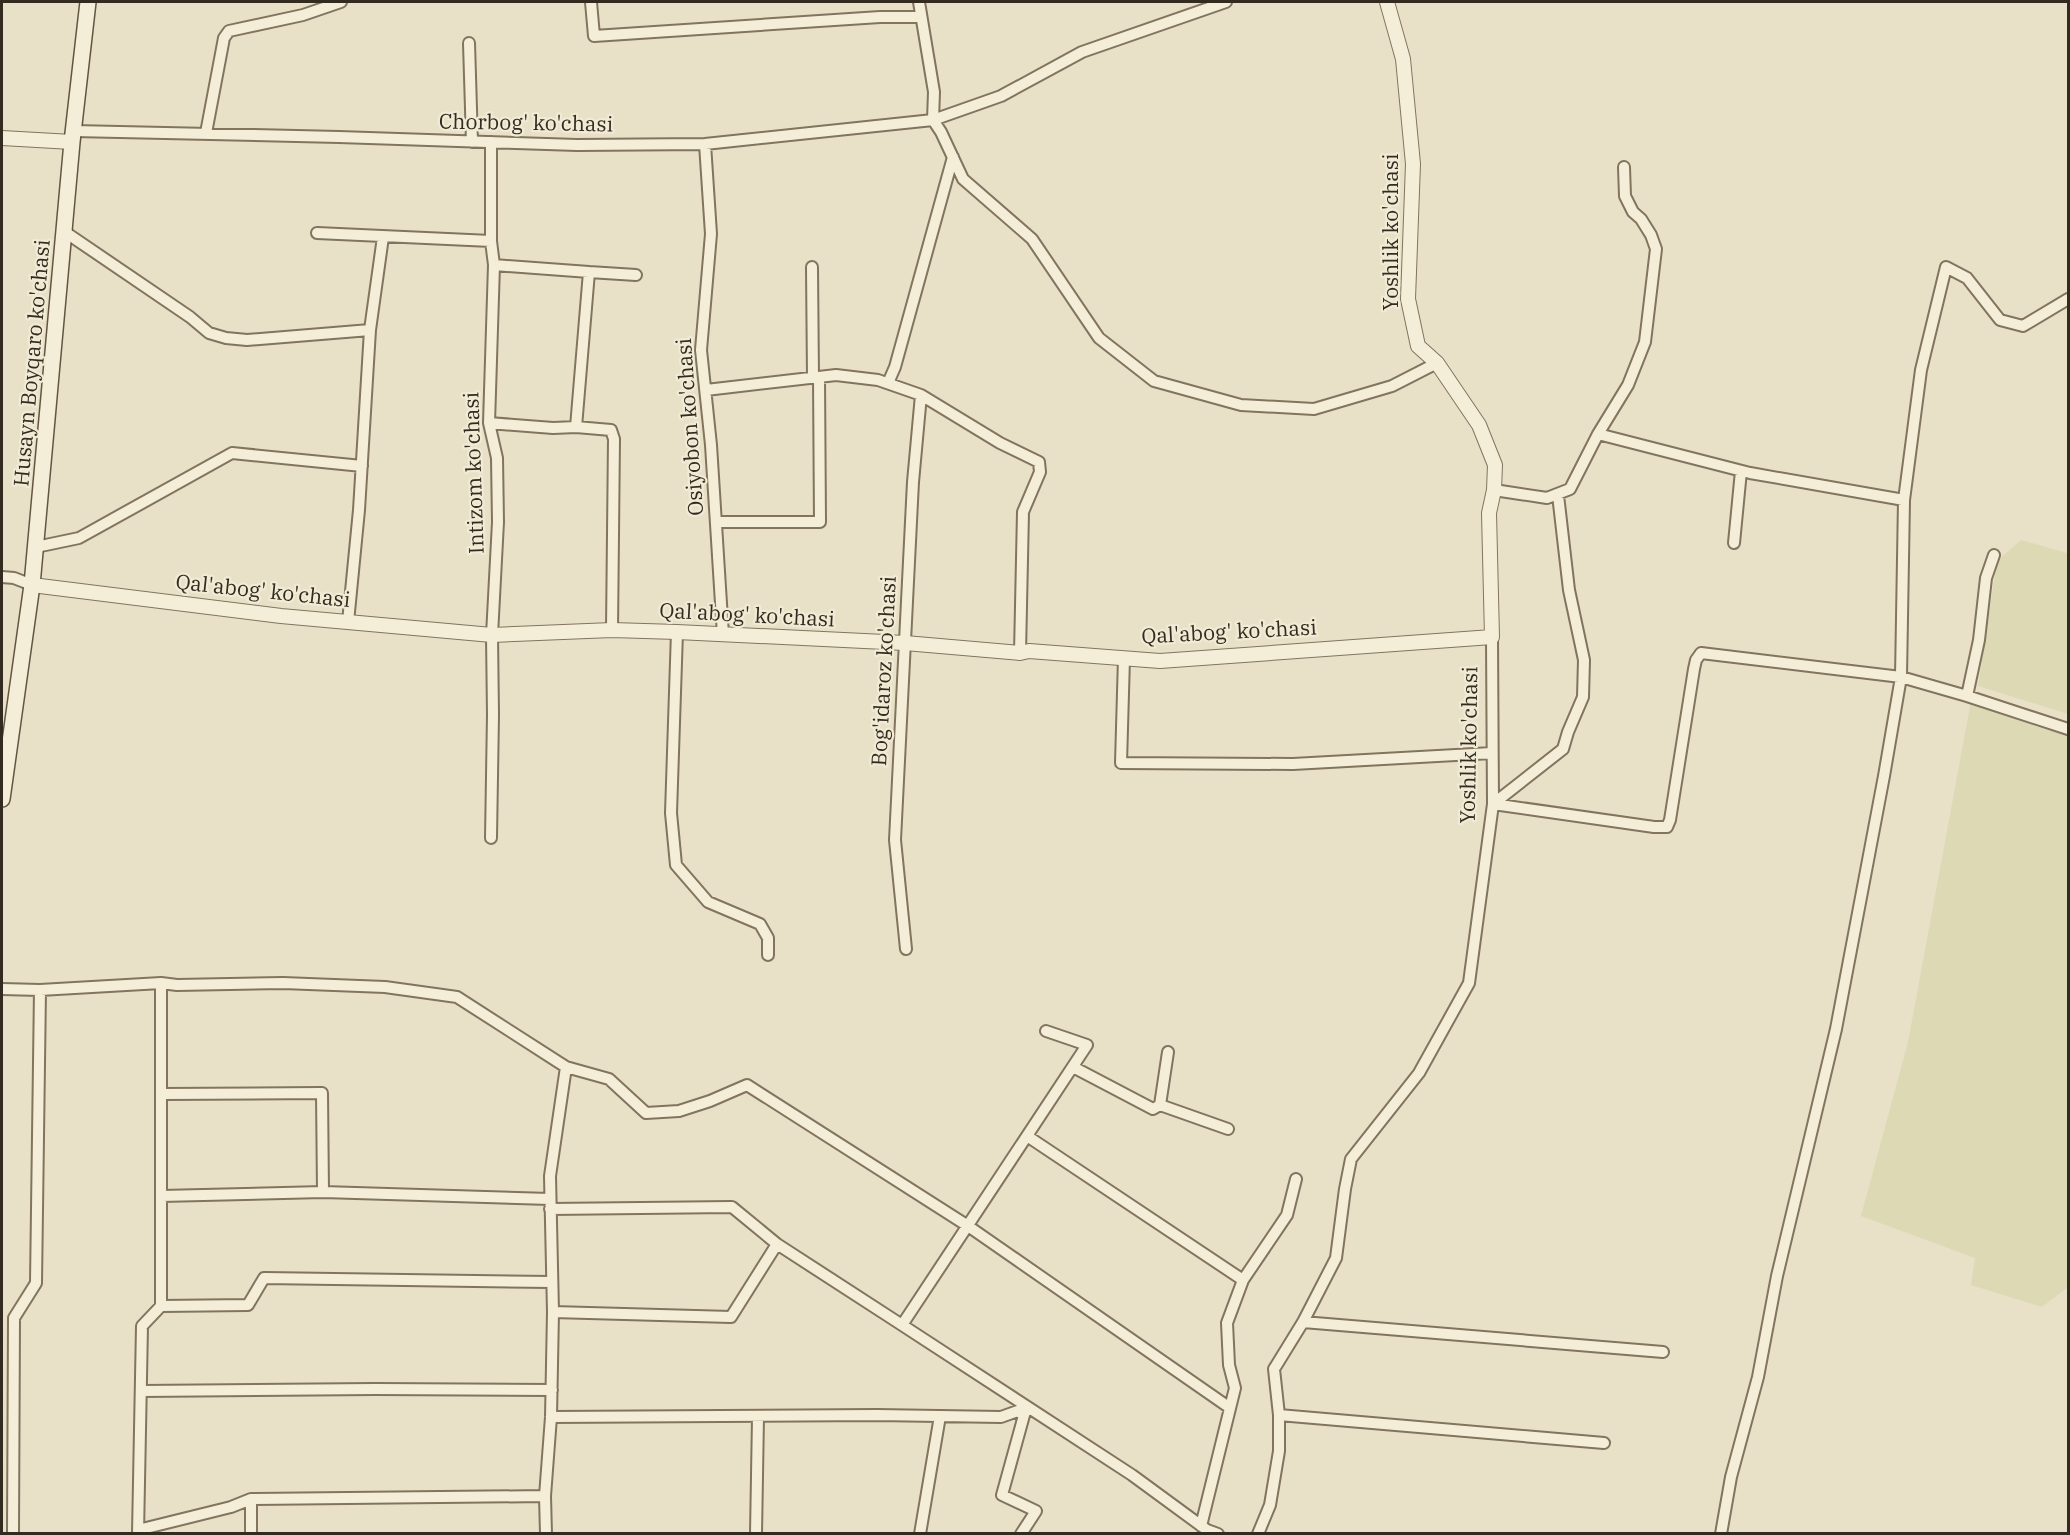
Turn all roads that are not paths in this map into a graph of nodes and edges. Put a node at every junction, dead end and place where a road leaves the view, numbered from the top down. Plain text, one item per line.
1 (88, 2) edge
2 (341, 2) edge
3 (591, 2) edge
4 (919, 2) edge
5 (1226, 2) edge
6 (1387, 2) edge
7 (921, 17) junction
8 (469, 43) dead end
9 (933, 120) junction
10 (206, 134) junction
11 (73, 136) junction
12 (2, 138) edge
13 (472, 142) junction
14 (490, 142) junction
15 (705, 144) junction
16 (953, 157) junction
17 (1624, 166) dead end
18 (65, 232) junction
19 (317, 233) dead end
20 (383, 237) junction
21 (491, 241) junction
22 (494, 265) junction
23 (812, 267) dead end
24 (589, 272) junction
25 (636, 275) dead end
26 (2068, 299) edge
27 (370, 330) junction
28 (1437, 363) junction
29 (816, 377) junction
30 (888, 383) junction
31 (706, 390) junction
32 (921, 394) junction
33 (489, 423) junction
34 (576, 427) junction
35 (1598, 434) junction
36 (362, 466) junction
37 (1741, 471) junction
38 (1494, 490) junction
39 (1558, 495) junction
40 (1904, 500) junction
41 (716, 522) junction
42 (1734, 543) dead end
43 (36, 547) junction
44 (1994, 555) dead end
45 (2, 577) edge
46 (32, 585) junction
47 (348, 622) junction
48 (612, 630) junction
49 (676, 632) junction
50 (492, 635) junction
51 (723, 635) junction
52 (1492, 637) junction
53 (904, 643) junction
54 (1020, 652) junction
55 (1124, 658) junction
56 (1901, 677) junction
57 (1967, 696) junction
58 (2068, 729) edge
59 (5, 744) edge
60 (1492, 753) junction
61 (2, 799) edge
62 (1492, 804) junction
63 (491, 838) dead end
64 (906, 950) dead end
65 (768, 955) dead end
66 (160, 983) junction
67 (2, 989) edge
68 (40, 990) junction
69 (1046, 1031) dead end
70 (1168, 1052) dead end
71 (566, 1067) junction
72 (1073, 1067) junction
73 (161, 1094) junction
74 (1160, 1105) junction
75 (1228, 1129) dead end
76 (1027, 1136) junction
77 (1296, 1179) dead end
78 (323, 1192) junction
79 (161, 1196) junction
80 (550, 1204) junction
81 (968, 1226) junction
82 (777, 1244) junction
83 (1243, 1280) junction
84 (551, 1282) junction
85 (161, 1306) junction
86 (552, 1312) junction
87 (1303, 1322) junction
88 (902, 1325) junction
89 (1663, 1352) dead end
90 (552, 1390) junction
91 (141, 1391) junction
92 (1026, 1407) junction
93 (1230, 1408) junction
94 (1279, 1415) junction
95 (940, 1416) junction
96 (551, 1417) junction
97 (758, 1417) junction
98 (1604, 1443) dead end
99 (545, 1496) junction
100 (251, 1499) junction
101 (1207, 1531) edge
102 (138, 1532) edge
103 (13, 1533) edge
104 (251, 1533) edge
105 (546, 1533) edge
106 (756, 1533) edge
107 (920, 1533) edge
108 (1020, 1533) edge
109 (1258, 1533) edge
110 (1721, 1533) edge

1 - 11 main road, Husayn Boyqaro ko'chasi
2 - 10 street
3 - 7 street
4 - 7 street
5 - 9 street, Сhorbog' ko'chasi
6 - 28 street, Yoshlik ko'chasi
7 - 9 street
8 - 13 street
9 - 15 street, Сhorbog' ko'chasi
9 - 16 street
10 - 11 street, Сhorbog' ko'chasi
10 - 13 street, Сhorbog' ko'chasi
11 - 12 street
11 - 18 main road, Husayn Boyqaro ko'chasi
13 - 14 street, Сhorbog' ko'chasi
14 - 15 street, Сhorbog' ko'chasi
14 - 21 street, Intizom ko'chasi
15 - 31 street, Osiyobon ko'chasi
16 - 28 street
16 - 30 street
17 - 35 street
18 - 27 street
18 - 43 main road, Husayn Boyqaro ko'chasi
19 - 20 street
20 - 21 street
20 - 27 street
21 - 22 street, Intizom ko'chasi
22 - 24 street
22 - 33 street, Intizom ko'chasi
23 - 29 street
24 - 25 street
24 - 34 street
26 - 40 street
27 - 36 street
28 - 38 street, Yoshlik ko'chasi
29 - 30 street
29 - 31 street
29 - 41 street
30 - 32 street
31 - 41 street, Osiyobon ko'chasi
32 - 53 street, Bog'idaroz ko'chasi
32 - 54 street
33 - 34 street
33 - 50 street, Intizom ko'chasi
34 - 48 street
35 - 37 street
35 - 39 street
36 - 43 street
36 - 47 street
37 - 40 street
37 - 42 street
38 - 39 street
38 - 52 street, Yoshlik ko'chasi
39 - 62 street
40 - 56 street
41 - 51 street, Osiyobon ko'chasi
43 - 46 main road, Husayn Boyqaro ko'chasi
44 - 57 street
45 - 46 street, Qal'abog' ko'chasi
46 - 47 street, Qal'abog' ko'chasi
46 - 59 main road, Husayn Boyqaro ko'chasi
47 - 50 street, Qal'abog' ko'chasi
48 - 49 street, Qal'abog' ko'chasi
48 - 50 street, Qal'abog' ko'chasi
49 - 51 street, Qal'abog' ko'chasi
49 - 65 street
50 - 63 street, Intizom ko'chasi
51 - 53 street, Qal'abog' ko'chasi
52 - 55 street, Qal'abog' ko'chasi
52 - 60 street, Yoshlik ko'chasi
53 - 54 street, Qal'abog' ko'chasi
53 - 64 street, Bog'idaroz ko'chasi
54 - 55 street, Qal'abog' ko'chasi
55 - 60 street
56 - 57 street
56 - 62 street
56 - 110 street
57 - 58 street
59 - 61 main road, Husayn Boyqaro ko'chasi
60 - 62 street, Yoshlik ko'chasi
62 - 87 street, Yoshlik ko'chasi
66 - 68 street
66 - 71 street
66 - 73 street
67 - 68 street
68 - 103 street
69 - 72 street
70 - 74 street
71 - 80 street
71 - 81 street
72 - 74 street
72 - 76 street
73 - 78 street
73 - 79 street
74 - 75 street
76 - 81 street
76 - 83 street
77 - 83 street
78 - 79 street
78 - 80 street
79 - 85 street
80 - 82 street
80 - 84 street
81 - 88 street
81 - 93 street
82 - 86 street
82 - 88 street
83 - 93 street
84 - 85 street
84 - 86 street
85 - 91 street
86 - 90 street
87 - 89 street
87 - 94 street, Yoshlik ko'chasi
88 - 92 street
90 - 91 street
90 - 96 street
91 - 102 street
92 - 95 street
92 - 101 street
92 - 108 street
93 - 101 street
94 - 98 street
94 - 109 street, Yoshlik ko'chasi
95 - 97 street
95 - 107 street
96 - 97 street
96 - 99 street
97 - 106 street
99 - 100 street
99 - 105 street
100 - 102 street
100 - 104 street

